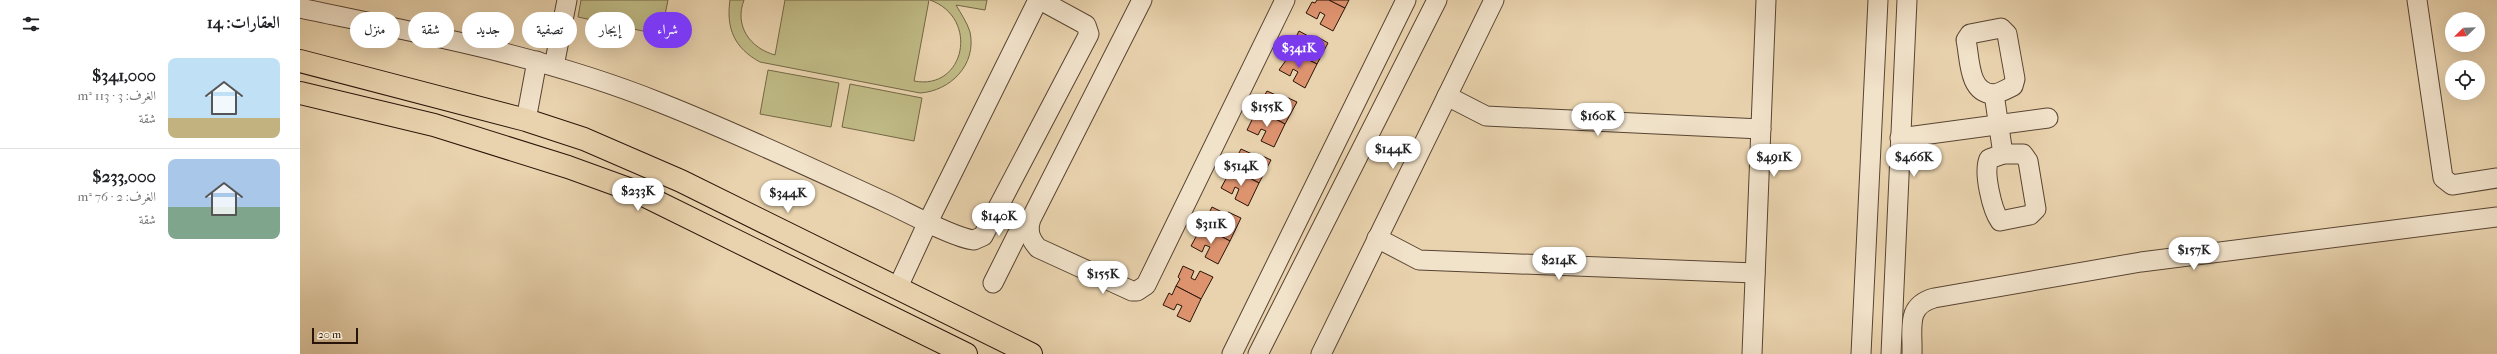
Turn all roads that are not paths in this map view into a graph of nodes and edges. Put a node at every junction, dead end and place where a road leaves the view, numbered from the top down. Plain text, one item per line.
1 (567, 0) edge
2 (1039, 0) edge
3 (1142, 0) edge
4 (1285, 0) edge
5 (1406, 0) edge
6 (1437, 0) edge
7 (1494, 0) edge
8 (1766, 0) edge
9 (1878, 0) edge
10 (1907, 0) edge
11 (2417, 0) edge
12 (300, 8) edge
13 (300, 61) edge
14 (546, 63) junction
15 (300, 93) edge
16 (1994, 94) dead end
17 (1447, 96) junction
18 (2048, 118) dead end
19 (526, 120) junction
20 (1998, 126) junction
21 (1761, 129) junction
22 (1900, 138) junction
23 (2003, 154) dead end
24 (2497, 178) edge
25 (1318, 181) junction
26 (1338, 194) junction
27 (2497, 217) edge
28 (928, 222) junction
29 (1029, 231) junction
30 (1378, 238) junction
31 (1755, 273) junction
32 (993, 283) dead end
33 (898, 287) junction
34 (966, 354) edge
35 (1031, 354) edge
36 (1232, 354) edge
37 (1258, 354) edge
38 (1321, 354) edge
39 (1752, 354) edge
40 (1861, 354) edge
41 (1891, 354) edge
42 (1912, 354) edge

1 - 14 street
2 - 28 street
2 - 28 street
3 - 29 street
4 - 29 street
5 - 25 street
6 - 26 street
7 - 17 street
8 - 21 street
9 - 40 street
10 - 22 street
11 - 24 street
12 - 14 street
13 - 19 main road
14 - 19 street
14 - 28 street
15 - 34 main road
16 - 20 street
17 - 21 street
17 - 30 street
18 - 20 street
19 - 33 main road
20 - 22 street
20 - 23 street
21 - 31 street
22 - 41 street
25 - 26 street
25 - 36 street
26 - 37 street
27 - 42 street
28 - 33 street
29 - 32 street
30 - 31 street
30 - 38 street
31 - 39 street
33 - 35 main road

